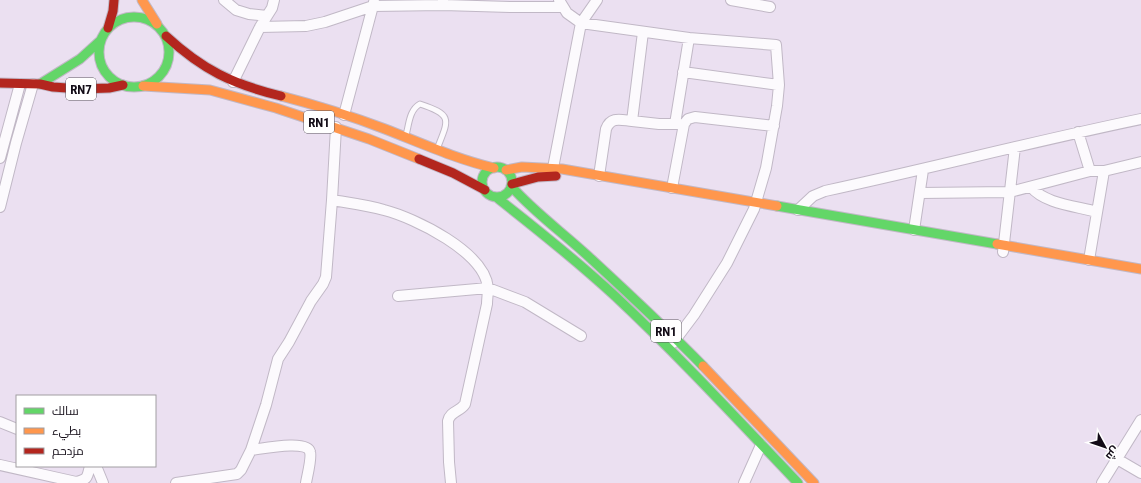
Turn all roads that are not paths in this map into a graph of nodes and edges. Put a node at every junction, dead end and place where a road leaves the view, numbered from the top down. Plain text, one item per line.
1 (114, 0) edge
2 (142, 0) edge
3 (224, 0) edge
4 (274, 0) edge
5 (596, 0) edge
6 (731, 0) edge
7 (374, 3) edge
8 (443, 3) edge
9 (511, 4) edge
10 (561, 4) edge
11 (770, 7) dead end
12 (267, 16) junction
13 (581, 23) junction
14 (158, 25) junction
15 (260, 27) junction
16 (108, 28) junction
17 (643, 32) junction
18 (166, 36) junction
19 (689, 38) junction
20 (101, 40) junction
21 (683, 72) junction
22 (233, 82) junction
23 (0, 83) edge
24 (20, 84) junction
25 (36, 84) junction
26 (779, 85) junction
27 (123, 86) junction
28 (143, 86) junction
29 (344, 115) junction
30 (1141, 119) edge
31 (632, 121) junction
32 (679, 124) junction
33 (774, 126) junction
34 (336, 127) junction
35 (1078, 132) junction
36 (406, 138) junction
37 (1016, 147) junction
38 (436, 152) junction
39 (0, 158) edge
40 (1141, 162) edge
41 (1126, 166) junction
42 (494, 168) junction
43 (553, 168) junction
44 (506, 170) junction
45 (923, 170) junction
46 (1141, 170) edge
47 (1090, 171) junction
48 (1104, 171) junction
49 (600, 176) junction
50 (512, 185) junction
51 (1031, 187) junction
52 (672, 188) junction
53 (485, 190) junction
54 (1010, 192) junction
55 (920, 193) junction
56 (496, 197) junction
57 (332, 200) junction
58 (0, 205) edge
59 (755, 206) junction
60 (798, 210) junction
61 (1097, 212) junction
62 (914, 230) junction
63 (1003, 249) junction
64 (1089, 260) junction
65 (1141, 269) edge
66 (1141, 276) edge
67 (488, 288) junction
68 (398, 296) dead end
69 (581, 336) dead end
70 (675, 339) junction
71 (668, 349) junction
72 (1141, 420) edge
73 (0, 422) edge
74 (16, 429) edge
75 (761, 445) junction
76 (251, 450) junction
77 (1117, 459) junction
78 (0, 466) edge
79 (90, 467) edge
80 (96, 467) edge
81 (1141, 473) edge
82 (103, 483) edge
83 (176, 483) edge
84 (306, 483) edge
85 (451, 483) edge
86 (744, 483) edge
87 (798, 483) edge
88 (814, 483) edge
89 (1102, 483) edge

1 - 16 main road
2 - 14 main road, RN1
3 - 12 street
4 - 12 street
5 - 13 street
6 - 11 street
7 - 8 street
7 - 15 street
7 - 29 street
8 - 9 street
9 - 10 street
10 - 13 street
12 - 15 street
13 - 17 street
13 - 43 street
14 - 16 main road
14 - 18 main road, RN1
15 - 22 street
16 - 20 main road
17 - 19 street
17 - 31 street
18 - 22 main road, RN1
18 - 28 main road, RN1
19 - 21 street
19 - 26 street
20 - 25 main road, RN7
20 - 27 main road
21 - 26 street
21 - 32 street
22 - 29 main road, RN1
23 - 24 main road, RN7
24 - 25 main road, RN7
24 - 39 street
25 - 27 main road, RN7
25 - 58 street
26 - 33 street
27 - 28 main road, RN1
28 - 34 main road, RN1
29 - 36 main road, RN1
30 - 35 street
31 - 32 street
31 - 49 street
32 - 33 street
32 - 52 street
33 - 59 street
34 - 53 main road, RN1
34 - 57 street
35 - 37 street
35 - 47 street
36 - 38 main road, RN1
36 - 38 lane
37 - 45 street
37 - 54 street
38 - 42 main road, RN1
40 - 41 street
41 - 46 street
41 - 48 street
42 - 44 main road, RN1
42 - 53 main road
43 - 44 main road
43 - 49 main road
44 - 50 main road, RN1
45 - 55 street
45 - 60 street
47 - 48 street
47 - 51 street
48 - 61 street
49 - 52 main road
50 - 56 main road
50 - 59 main road
50 - 70 main road, RN1
51 - 54 street
51 - 61 street
52 - 59 main road
53 - 56 main road, RN1
54 - 55 street
54 - 63 street
55 - 62 street
56 - 71 main road, RN1
57 - 67 street
57 - 76 street
59 - 60 main road
59 - 63 main road
59 - 70 street
60 - 62 main road
61 - 64 street
62 - 63 main road
63 - 64 main road
63 - 66 main road
64 - 65 main road
67 - 68 street
67 - 69 street
67 - 85 street
70 - 71 street
70 - 88 main road, RN1
71 - 75 main road, RN1
72 - 77 street
73 - 74 street
75 - 86 street
75 - 87 main road, RN1
76 - 83 street
76 - 84 street
77 - 81 street
77 - 89 street
78 - 79 street
80 - 82 street

